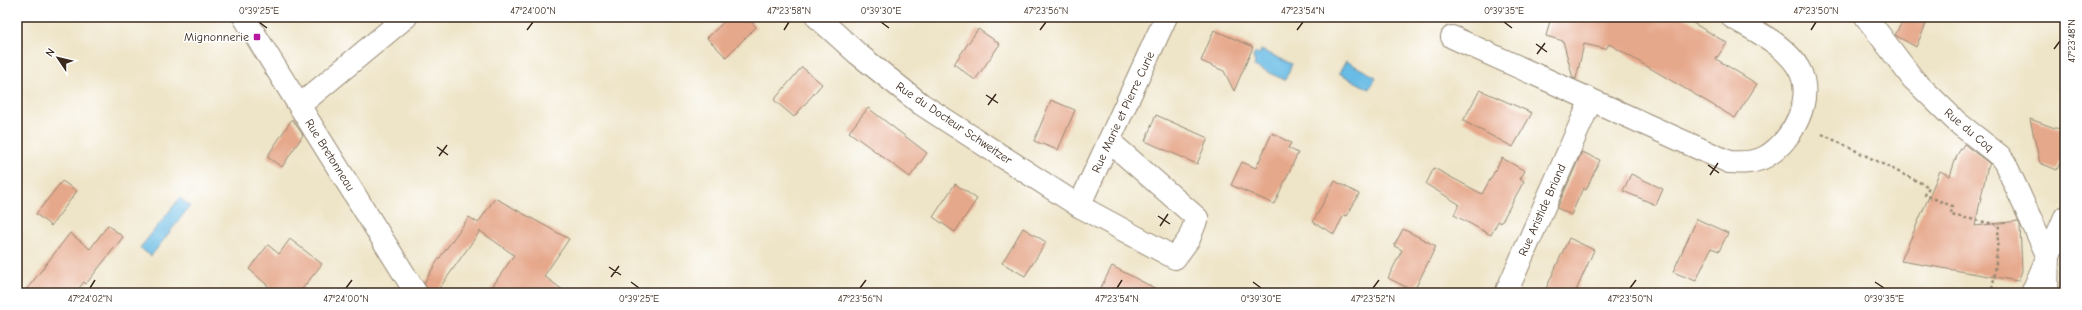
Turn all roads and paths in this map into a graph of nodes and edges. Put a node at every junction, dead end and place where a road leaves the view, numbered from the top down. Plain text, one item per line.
1 (244, 17) edge
2 (406, 17) edge
3 (817, 17) edge
4 (1166, 17) edge
5 (1732, 17) edge
6 (1866, 17) edge
7 (1452, 37) dead end
8 (1591, 100) junction
9 (300, 105) junction
10 (1822, 134) dead end
11 (1109, 141) junction
12 (1079, 206) junction
13 (2065, 217) edge
14 (2048, 257) junction
15 (416, 293) edge
16 (1506, 293) edge
17 (1994, 293) edge
18 (2032, 293) edge
19 (2047, 293) edge

1 - 9 street, Rue Bretonneau
2 - 9 street
3 - 12 street, Rue du Docteur Schweitzer
4 - 11 street, Rue Marie et Pierre Curie
5 - 8 street
6 - 14 street, Rue du Coq
7 - 8 street
8 - 16 street, Rue Aristide Briand
9 - 15 street, Rue Bretonneau
10 - 17 path
11 - 12 street, Rue Marie et Pierre Curie
11 - 12 street, Rue du Docteur Schweitzer
13 - 14 street
14 - 18 street
14 - 19 street

